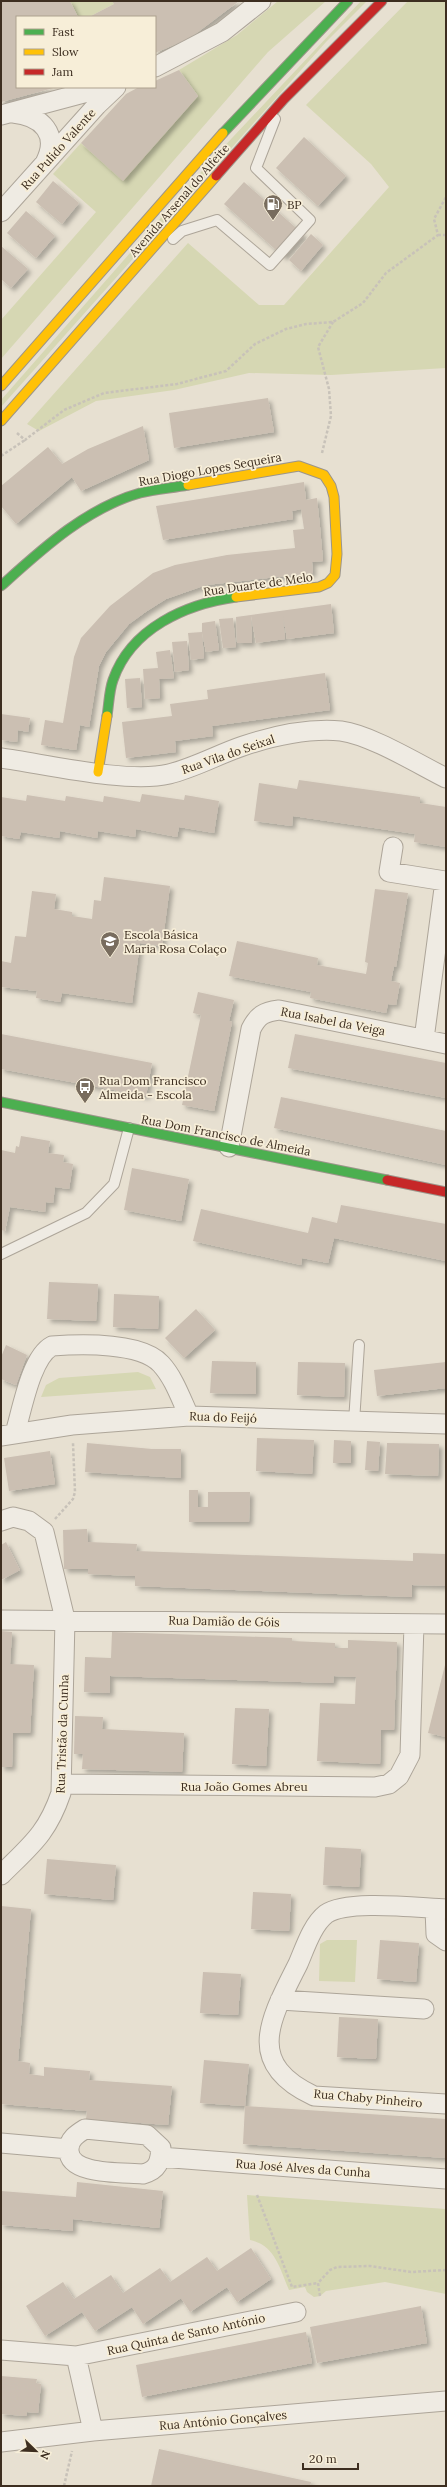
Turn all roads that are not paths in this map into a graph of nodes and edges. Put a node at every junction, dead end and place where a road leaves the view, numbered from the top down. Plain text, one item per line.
1 (261, 1) edge
2 (348, 1) edge
3 (382, 1) edge
4 (156, 67) edge
5 (102, 88) edge
6 (115, 88) edge
7 (284, 100) junction
8 (6, 114) edge
9 (44, 166) junction
10 (1, 212) edge
11 (117, 290) junction
12 (1, 386) edge
13 (2, 421) edge
14 (336, 526) joint
15 (1, 586) edge
16 (1, 758) edge
17 (98, 772) junction
18 (446, 778) edge
19 (393, 847) dead end
20 (424, 1039) junction
21 (446, 1044) edge
22 (1, 1102) edge
23 (129, 1128) junction
24 (229, 1147) junction
25 (446, 1192) edge
26 (1, 1254) edge
27 (359, 1345) dead end
28 (189, 1416) junction
29 (354, 1422) junction
30 (446, 1424) edge
31 (8, 1435) edge
32 (1, 1521) edge
33 (65, 1619) junction
34 (1, 1620) edge
35 (414, 1624) junction
36 (446, 1624) edge
37 (62, 1784) junction
38 (1, 1874) edge
39 (441, 1909) edge
40 (446, 1941) edge
41 (280, 2000) junction
42 (424, 2009) dead end
43 (446, 2104) edge
44 (1, 2143) edge
45 (69, 2149) junction
46 (160, 2157) junction
47 (446, 2179) edge
48 (296, 2312) dead end
49 (1, 2350) edge
50 (76, 2356) junction
51 (446, 2401) edge
52 (84, 2432) junction
53 (1, 2442) edge

1 - 4 street
2 - 12 main road, Avenida Arsenal do Alfeite
3 - 7 main road, Avenida Arsenal do Alfeite
5 - 8 street
6 - 9 street, Rua Pulido Valente
7 - 11 main road, Avenida Arsenal do Alfeite
7 - 11 lane
8 - 9 street
9 - 10 street, Rua Pulido Valente
11 - 13 main road, Avenida Arsenal do Alfeite
14 - 15 main road, Rua Diogo Lopes Sequeira
14 - 17 main road, Rua Duarte de Melo
16 - 17 street, Rua Vila do Seixal
17 - 18 street, Rua Vila do Seixal
19 - 20 street
20 - 21 street, Rua Isabel da Veiga
20 - 24 street, Rua Isabel da Veiga
22 - 23 main road, Rua Dom Francisco de Almeida
23 - 24 main road, Rua Dom Francisco de Almeida
23 - 26 lane
24 - 25 main road, Rua Dom Francisco de Almeida
27 - 29 lane
28 - 29 street, Rua do Feijó
28 - 31 street, Rua do Feijó
28 - 31 street
29 - 30 street, Rua do Feijó
32 - 33 street, Rua Tristão da Cunha
33 - 34 street, Rua Damião de Góis
33 - 35 street, Rua Damião de Góis
33 - 37 street, Rua Tristão da Cunha
35 - 36 street, Rua Damião de Góis
35 - 37 street, Rua João Gomes Abreu
37 - 38 street, Rua Tristão da Cunha
39 - 40 street
39 - 41 street, Rua Chaby Pinheiro
41 - 42 street
41 - 43 street, Rua Chaby Pinheiro
44 - 45 street
45 - 46 street
45 - 46 street
46 - 47 street, Rua José Alves da Cunha
48 - 50 street, Rua Quinta de Santo António
49 - 50 street, Rua Quinta de Santo António
50 - 52 street
51 - 52 street, Rua António Gonçalves
52 - 53 street, Rua António Gonçalves

